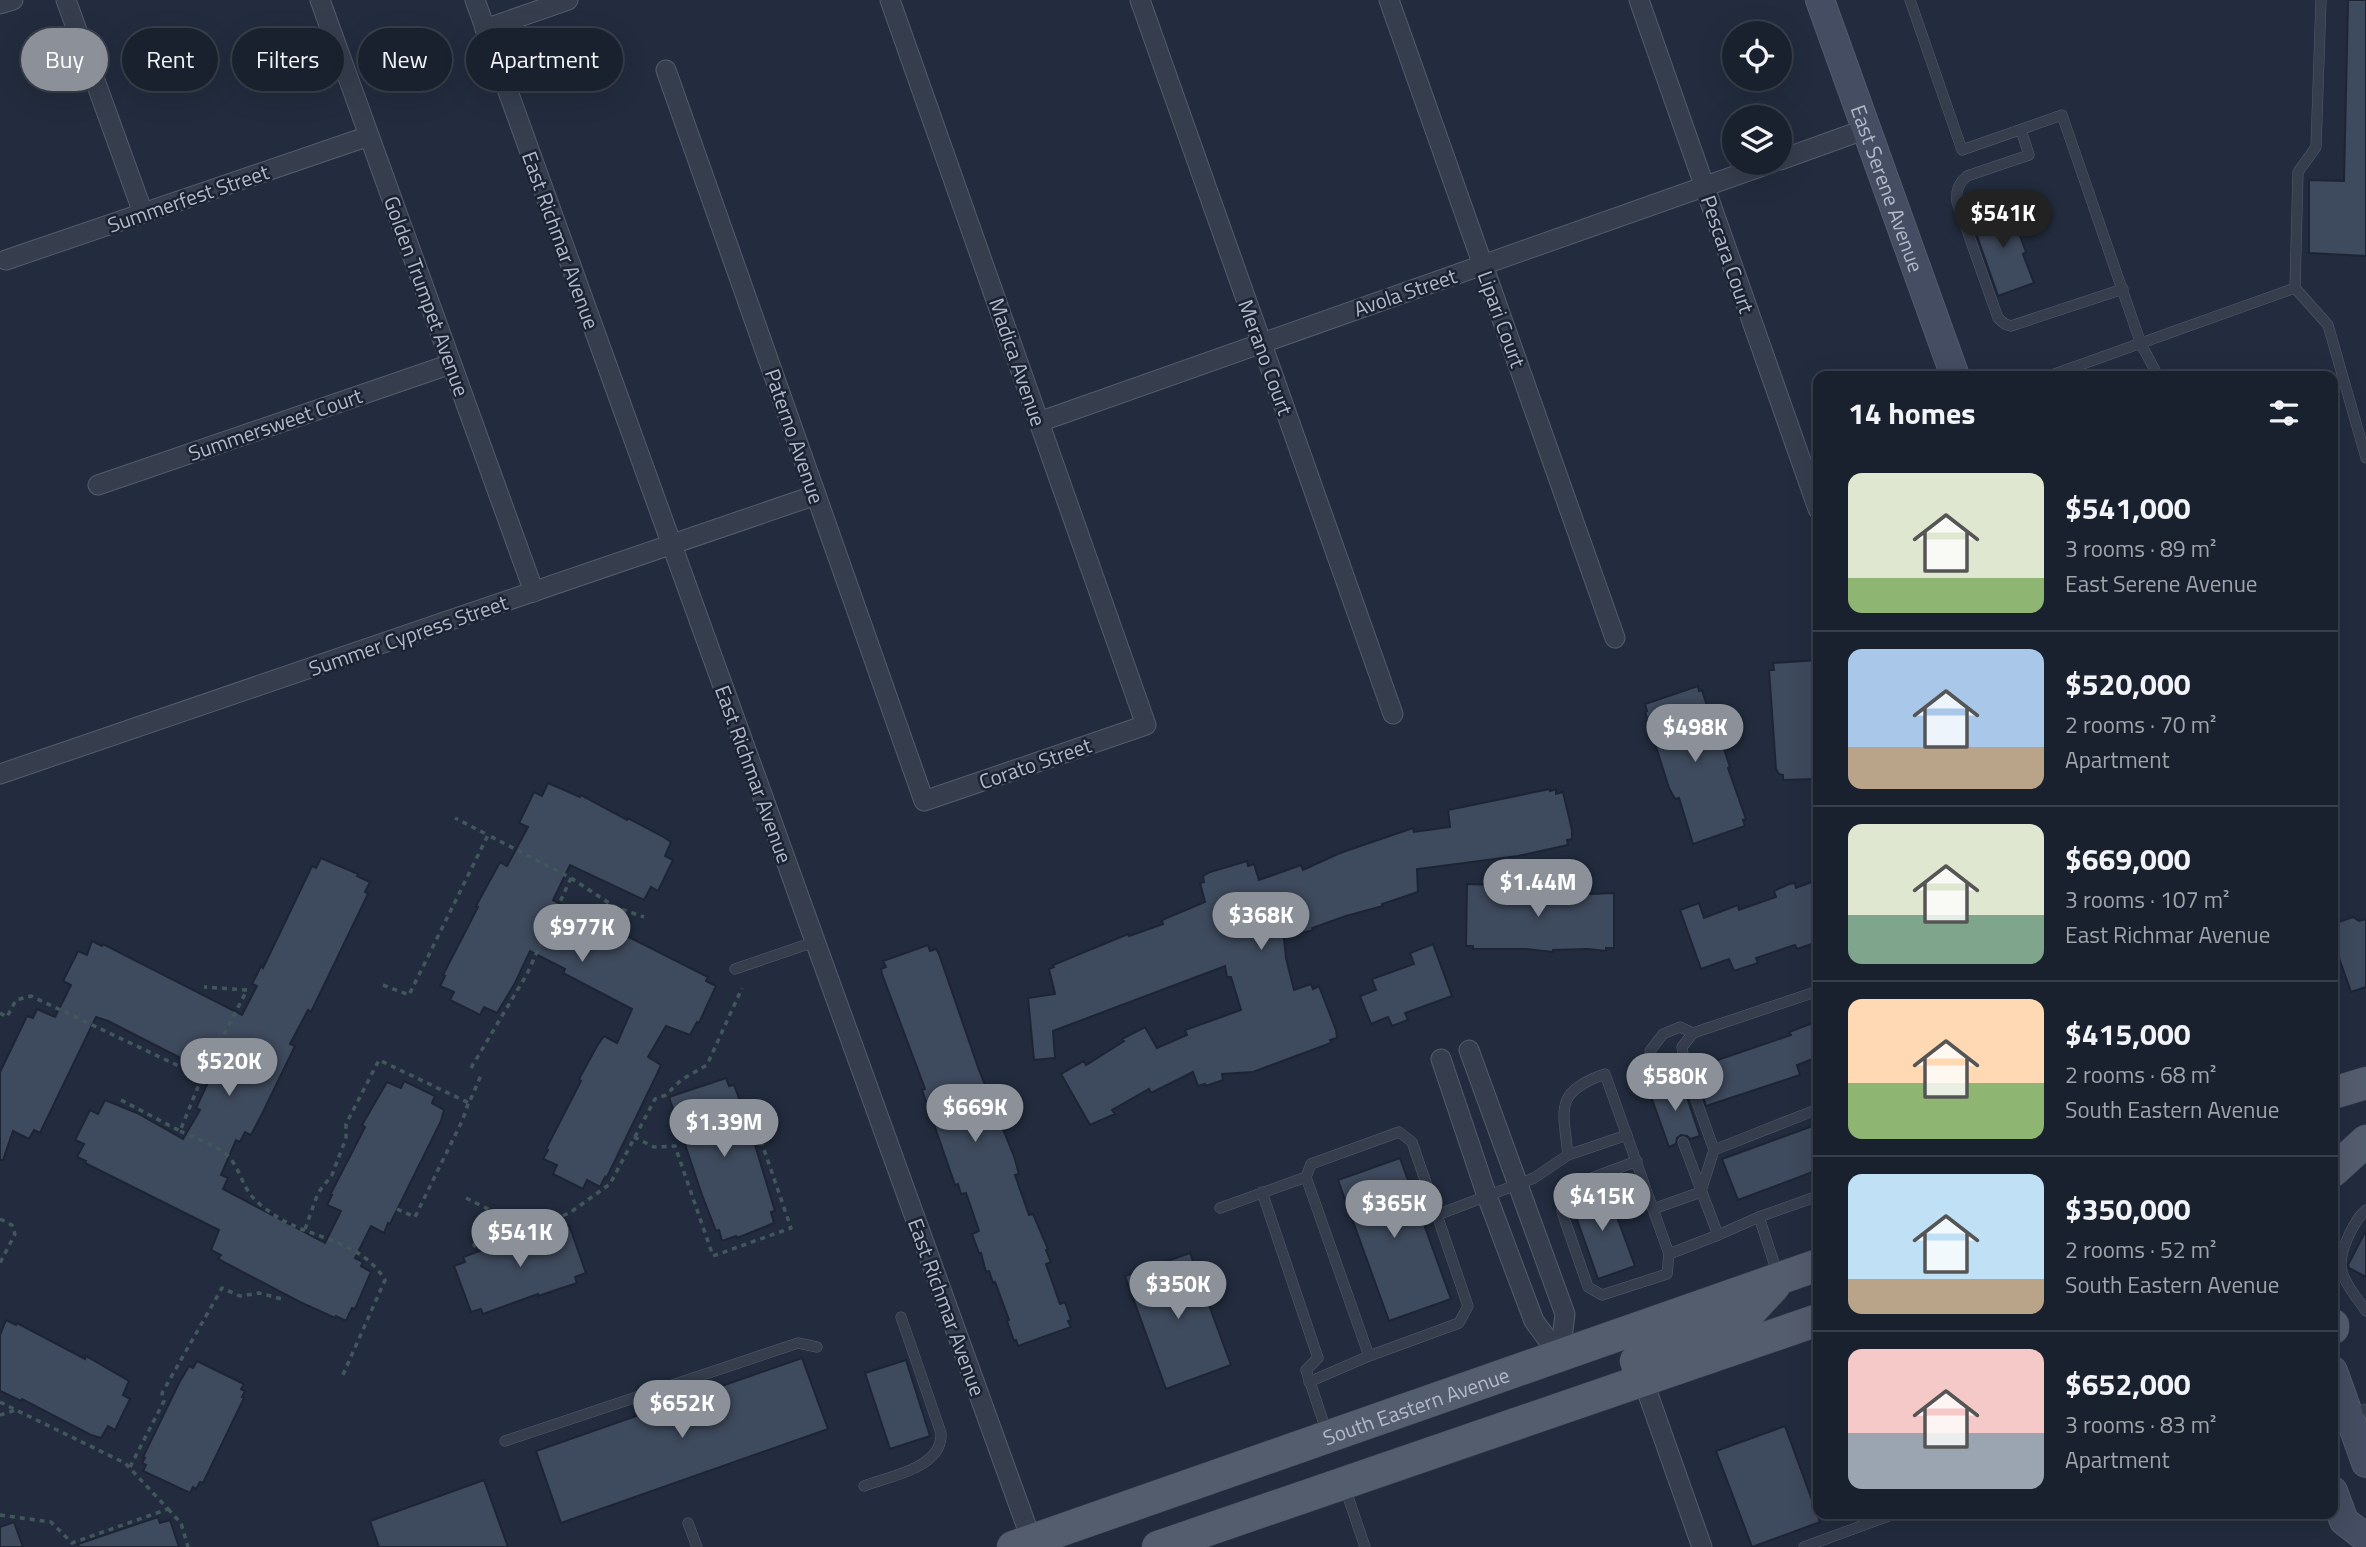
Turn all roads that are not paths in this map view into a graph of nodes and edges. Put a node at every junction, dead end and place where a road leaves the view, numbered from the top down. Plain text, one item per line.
1 (13, 0) edge
2 (66, 0) edge
3 (320, 0) edge
4 (475, 0) edge
5 (568, 0) edge
6 (890, 0) edge
7 (1140, 0) edge
8 (1390, 0) edge
9 (1639, 0) edge
10 (1820, 0) edge
11 (1910, 0) edge
12 (2321, 0) edge
13 (0, 4) edge
14 (485, 28) edge
15 (488, 28) edge
16 (666, 71) dead end
17 (507, 91) edge
18 (1866, 130) junction
19 (2021, 130) junction
20 (369, 136) junction
21 (1792, 156) edge
22 (1736, 175) edge
23 (1704, 186) junction
24 (143, 213) junction
25 (6, 260) dead end
26 (1483, 265) junction
27 (2295, 288) junction
28 (2123, 289) junction
29 (1261, 343) junction
30 (2141, 344) junction
31 (451, 364) junction
32 (1953, 371) edge
33 (2063, 371) edge
34 (2155, 371) edge
35 (1039, 422) junction
36 (2366, 458) edge
37 (98, 485) dead end
38 (816, 495) junction
39 (1813, 495) edge
40 (671, 545) junction
41 (534, 592) junction
42 (1615, 638) dead end
43 (1392, 714) dead end
44 (1146, 725) joint
45 (2, 768) edge
46 (924, 801) joint
47 (814, 942) junction
48 (735, 969) dead end
49 (1813, 993) edge
50 (1693, 1033) junction
51 (1469, 1050) dead end
52 (1441, 1059) dead end
53 (2366, 1083) edge
54 (1662, 1086) dead end
55 (2338, 1091) edge
56 (1813, 1110) edge
57 (1628, 1135) junction
58 (2366, 1141) edge
59 (1683, 1142) dead end
60 (2338, 1149) edge
61 (1714, 1150) junction
62 (1568, 1155) junction
63 (1637, 1161) junction
64 (2338, 1166) edge
65 (1306, 1177) junction
66 (1518, 1184) junction
67 (1262, 1192) junction
68 (1701, 1192) junction
69 (1487, 1196) junction
70 (1813, 1198) edge
71 (1220, 1208) dead end
72 (1653, 1209) junction
73 (2366, 1209) edge
74 (1437, 1215) junction
75 (1759, 1217) junction
76 (1718, 1235) junction
77 (1669, 1254) junction
78 (1813, 1267) edge
79 (1779, 1279) junction
80 (2366, 1311) edge
81 (901, 1317) dead end
82 (1813, 1322) edge
83 (817, 1347) dead end
84 (1369, 1356) junction
85 (1560, 1356) junction
86 (2338, 1379) edge
87 (1643, 1380) junction
88 (1309, 1381) junction
89 (1576, 1403) junction
90 (2358, 1413) edge
91 (1328, 1437) junction
92 (505, 1441) dead end
93 (2366, 1463) edge
94 (1343, 1483) junction
95 (864, 1486) dead end
96 (2338, 1505) edge
97 (1880, 1519) edge
98 (688, 1523) dead end
99 (2366, 1538) edge
100 (1026, 1545) edge
101 (696, 1547) edge
102 (1158, 1547) edge
103 (1365, 1547) edge
104 (1702, 1547) edge
105 (1804, 1547) edge

1 - 13 street
2 - 24 street
3 - 20 street, Golden Trumpet Avenue
4 - 14 street, East Richmar Avenue
5 - 15 street
6 - 35 street, Madica Avenue
7 - 29 street, Merano Court
8 - 26 street, Lipari Court
9 - 23 street, Pescara Court
10 - 18 main road, East Serene Avenue
11 - 19 lane
12 - 27 lane
16 - 38 street, Paterno Avenue
17 - 40 street, East Richmar Avenue
18 - 21 street
18 - 32 main road, East Serene Avenue
19 - 28 lane
19 - 28 lane
20 - 24 street, Summerfest Street
20 - 31 street, Golden Trumpet Avenue
22 - 23 street, Avola Street
23 - 26 street, Avola Street
23 - 39 street, Pescara Court
24 - 25 street, Summerfest Street
26 - 29 street, Avola Street
26 - 42 street, Lipari Court
27 - 30 lane
27 - 36 lane
28 - 30 lane
29 - 35 street, Avola Street
29 - 43 street, Merano Court
30 - 33 lane
30 - 34 lane
31 - 37 street, Summersweet Court
31 - 41 street, Golden Trumpet Avenue
35 - 44 street, Madica Avenue
38 - 40 street, Summer Cypress Street
38 - 46 street, Paterno Avenue
40 - 41 street, Summer Cypress Street
40 - 47 street, East Richmar Avenue
41 - 45 street, Summer Cypress Street
44 - 46 street, Corato Street
47 - 48 lane
47 - 100 street, East Richmar Avenue
49 - 50 lane
50 - 54 lane
50 - 61 lane
51 - 66 street
52 - 69 street
53 - 55 main road
56 - 61 lane
57 - 62 lane
57 - 62 lane
57 - 63 lane
58 - 60 main road
58 - 64 main road
59 - 68 lane
61 - 68 lane
62 - 66 lane
63 - 72 lane
63 - 77 lane
65 - 67 lane
65 - 74 lane
65 - 84 lane
66 - 69 lane
66 - 85 street
67 - 71 lane
67 - 88 lane
68 - 72 lane
68 - 76 lane
69 - 74 lane
69 - 85 street
70 - 75 lane
72 - 77 lane
73 - 80 lane
74 - 84 lane
75 - 76 lane
75 - 79 lane
76 - 77 lane
78 - 79 main road, South Eastern Avenue
79 - 85 main road, South Eastern Avenue
79 - 87 main road
81 - 95 lane
82 - 87 main road
83 - 92 lane
84 - 88 lane
85 - 89 main road
85 - 91 main road, South Eastern Avenue
86 - 90 main road
87 - 89 main road
87 - 104 street
88 - 91 lane
89 - 94 main road
90 - 93 main road
91 - 100 main road, South Eastern Avenue
94 - 102 main road
94 - 103 lane
96 - 99 main road
97 - 105 lane
98 - 101 lane

